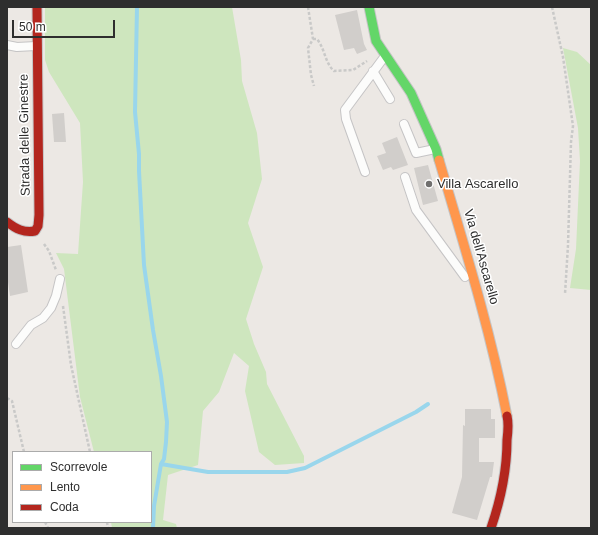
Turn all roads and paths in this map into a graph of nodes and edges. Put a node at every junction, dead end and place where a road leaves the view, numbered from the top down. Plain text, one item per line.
1 (37, 7) edge
2 (308, 7) edge
3 (369, 7) edge
4 (552, 7) edge
5 (313, 39) junction
6 (7, 45) edge
7 (36, 46) junction
8 (383, 53) junction
9 (373, 71) junction
10 (314, 86) dead end
11 (390, 99) dead end
12 (404, 124) dead end
13 (436, 149) junction
14 (365, 172) dead end
15 (405, 177) dead end
16 (7, 222) edge
17 (35, 231) junction
18 (60, 279) joint
19 (478, 293) junction
20 (565, 294) dead end
21 (63, 301) dead end
22 (16, 344) dead end
23 (7, 398) edge
24 (24, 451) edge
25 (90, 451) edge
26 (491, 528) edge

1 - 7 street, Strada delle Ginestre
2 - 5 path
3 - 8 street, Via dell'Ascarello
4 - 20 path
5 - 8 path
5 - 10 path
6 - 7 lane
7 - 17 street, Strada delle Ginestre
8 - 9 lane
8 - 13 street, Via dell'Ascarello
9 - 11 lane
9 - 14 lane
12 - 13 lane
13 - 19 street, Via dell'Ascarello
15 - 19 lane
16 - 17 street
17 - 18 path
18 - 22 lane
19 - 26 street, Via dell'Ascarello
21 - 25 path
23 - 24 path

